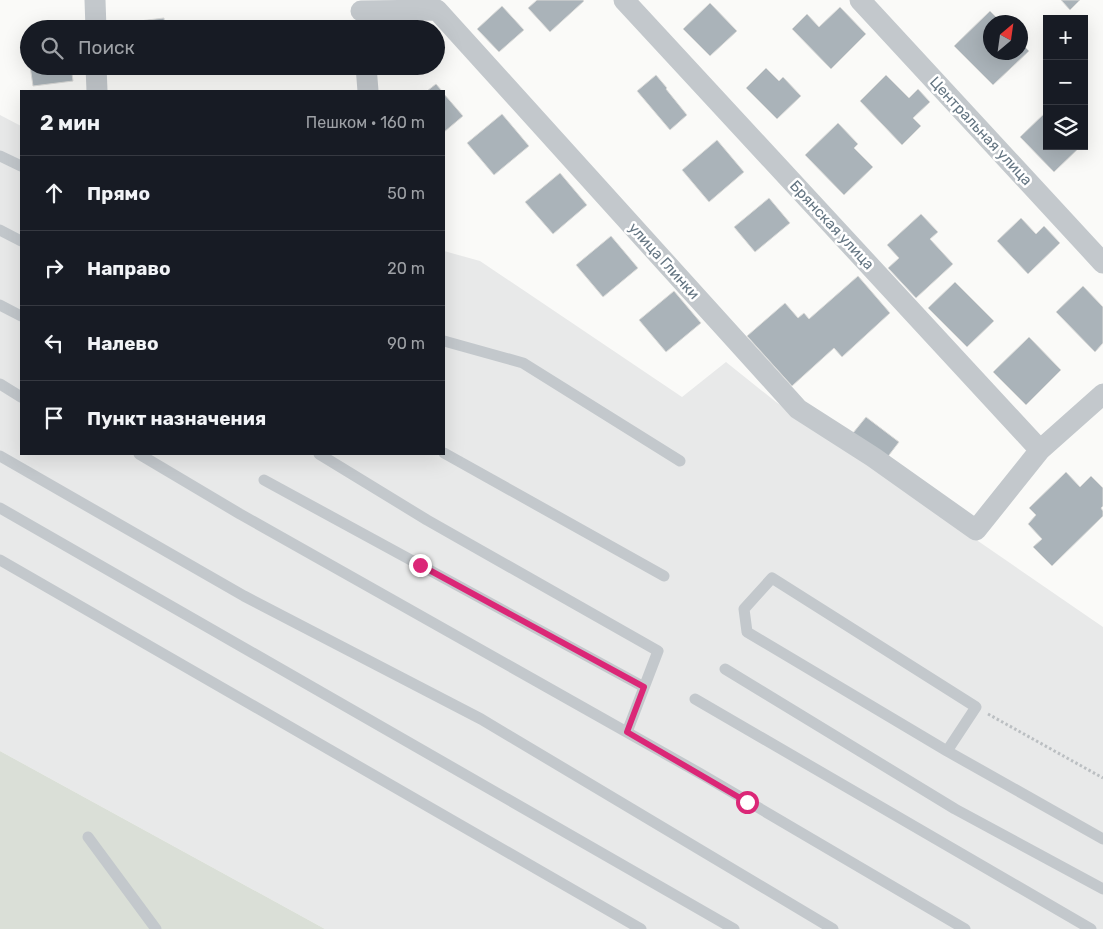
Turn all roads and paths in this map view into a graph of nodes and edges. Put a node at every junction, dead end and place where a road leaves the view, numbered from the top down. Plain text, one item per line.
1 (95, 0) edge
2 (624, 0) edge
3 (860, 0) edge
4 (361, 13) edge
5 (96, 20) edge
6 (96, 75) edge
7 (367, 75) edge
8 (97, 90) edge
9 (368, 90) edge
10 (0, 156) edge
11 (20, 166) edge
12 (0, 230) edge
13 (20, 240) edge
14 (1103, 263) edge
15 (0, 305) edge
16 (20, 315) edge
17 (445, 341) edge
18 (0, 384) edge
19 (1103, 394) edge
20 (20, 396) edge
21 (1040, 450) junction
22 (445, 454) edge
23 (141, 455) edge
24 (321, 455) edge
25 (0, 456) edge
26 (680, 461) dead end
27 (264, 480) dead end
28 (0, 508) edge
29 (0, 560) edge
30 (664, 576) dead end
31 (725, 669) dead end
32 (644, 687) junction
33 (695, 699) dead end
34 (976, 708) junction
35 (627, 732) junction
36 (946, 751) junction
37 (1103, 778) edge
38 (88, 837) dead end
39 (1103, 838) edge
40 (1103, 889) edge
41 (156, 929) edge
42 (641, 929) edge
43 (734, 929) edge
44 (833, 929) edge
45 (964, 929) edge
46 (1091, 929) edge

1 - 5 street
2 - 21 street, Брянская улица
3 - 14 street, Центральная улица
4 - 21 street, улица Глинки
6 - 8 street
7 - 9 street
10 - 11 lane
12 - 13 lane
15 - 16 lane
17 - 26 lane
18 - 20 lane
19 - 21 street
22 - 30 lane
23 - 35 lane
24 - 32 lane
25 - 44 lane
27 - 32 lane
28 - 43 lane
29 - 42 lane
31 - 40 lane
32 - 35 lane
33 - 46 lane
34 - 36 lane
34 - 36 lane
34 - 37 path
35 - 45 lane
36 - 39 lane
38 - 41 lane

